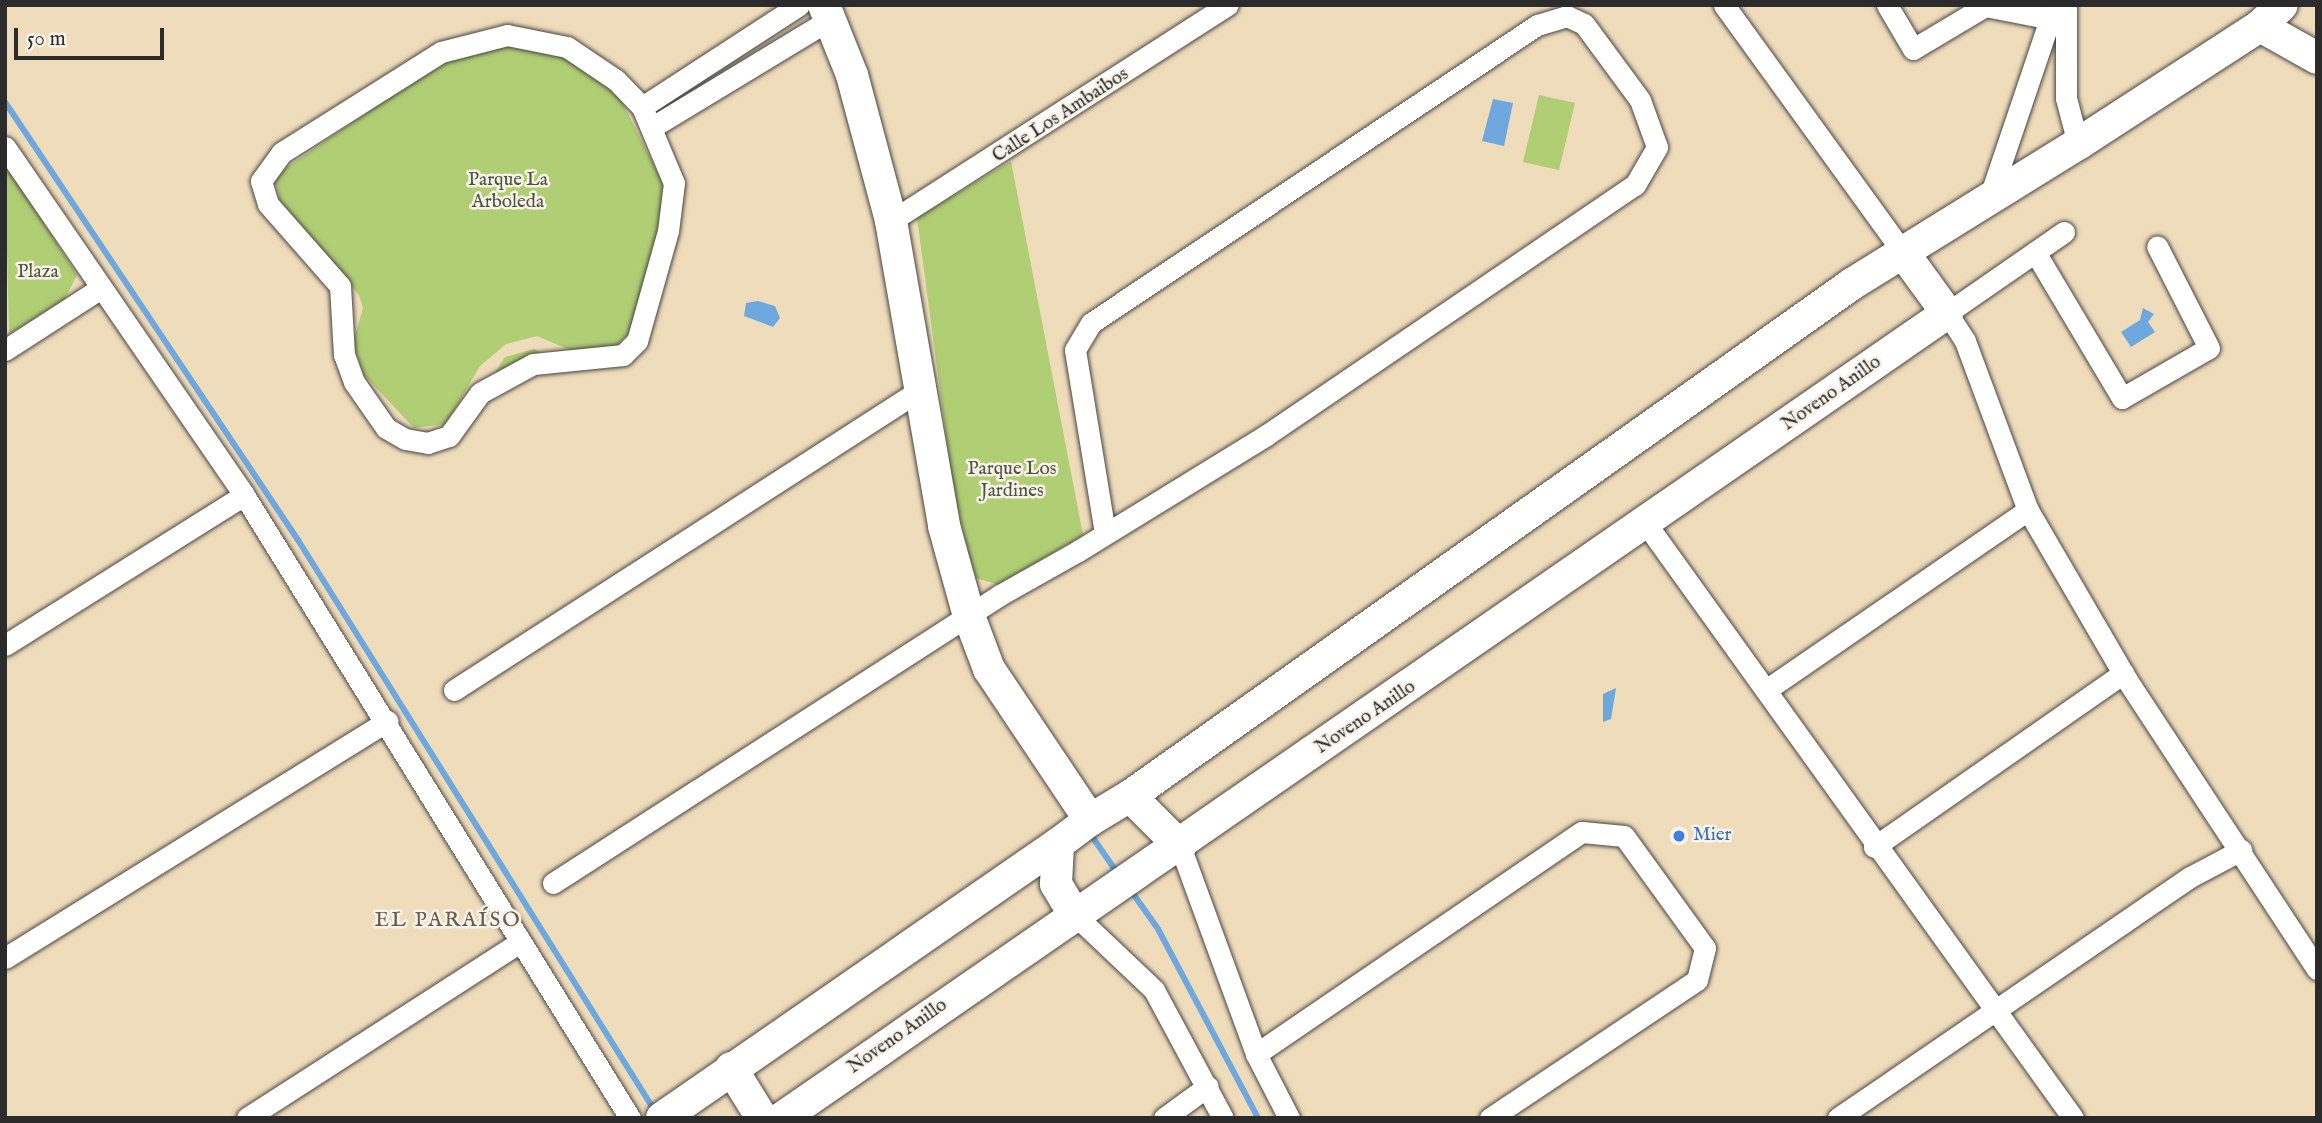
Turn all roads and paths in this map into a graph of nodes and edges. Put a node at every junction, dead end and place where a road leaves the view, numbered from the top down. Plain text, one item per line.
1 (1228, 5) edge
2 (1724, 5) edge
3 (1888, 5) edge
4 (821, 8) edge
5 (2064, 9) edge
6 (2271, 16) edge
7 (2317, 58) edge
8 (642, 107) junction
9 (654, 126) junction
10 (2078, 144) junction
11 (5, 147) edge
12 (1990, 196) junction
13 (891, 221) junction
14 (2064, 232) dead end
15 (2157, 246) dead end
16 (1902, 251) junction
17 (2035, 252) junction
18 (101, 288) junction
19 (1947, 313) junction
20 (5, 350) edge
21 (923, 388) junction
22 (244, 495) junction
23 (2028, 510) junction
24 (1647, 525) junction
25 (1105, 533) junction
26 (969, 616) junction
27 (5, 645) edge
28 (2123, 673) junction
29 (454, 690) dead end
30 (1766, 690) junction
31 (387, 721) junction
32 (1130, 796) junction
33 (1090, 820) junction
34 (1058, 844) junction
35 (1180, 846) junction
36 (1874, 847) junction
37 (2241, 850) junction
38 (552, 883) dead end
39 (1074, 914) junction
40 (520, 942) junction
41 (5, 958) edge
42 (2317, 969) edge
43 (1996, 1009) junction
44 (1256, 1054) junction
45 (731, 1068) junction
46 (1208, 1086) junction
47 (666, 1115) edge
48 (247, 1118) edge
49 (630, 1118) edge
50 (762, 1118) edge
51 (782, 1118) edge
52 (1164, 1118) edge
53 (1223, 1118) edge
54 (1289, 1118) edge
55 (1490, 1118) edge
56 (1838, 1118) edge
57 (2073, 1118) edge

1 - 13 street, Calle Los Ambaibos
2 - 16 street
3 - 5 street
4 - 8 street
4 - 9 street
4 - 13 street
5 - 10 street
5 - 12 street
6 - 7 street
6 - 10 street
8 - 9 street
8 - 9 street
10 - 12 street
11 - 18 street
12 - 16 street
13 - 21 street
14 - 17 street
15 - 17 street
16 - 19 street
16 - 32 street
17 - 19 street
18 - 20 street
18 - 22 street
19 - 23 street
19 - 24 street, Noveno Anillo
21 - 26 street
21 - 29 street
22 - 27 street
22 - 31 street
23 - 28 street
23 - 30 street
24 - 30 street
24 - 35 street, Noveno Anillo
25 - 25 street
25 - 26 street
26 - 33 street
26 - 38 street
28 - 36 street
28 - 37 street
30 - 36 street
31 - 40 street
31 - 41 street
32 - 33 street
32 - 35 street
33 - 34 street
34 - 39 street
34 - 45 street
35 - 39 street, Noveno Anillo
35 - 44 street
36 - 43 street
37 - 42 street
37 - 43 street
39 - 46 street
39 - 51 street, Noveno Anillo
40 - 48 street
40 - 49 street
43 - 56 street
43 - 57 street
44 - 54 street
44 - 55 street
45 - 47 street
45 - 50 street
46 - 52 street
46 - 53 street

